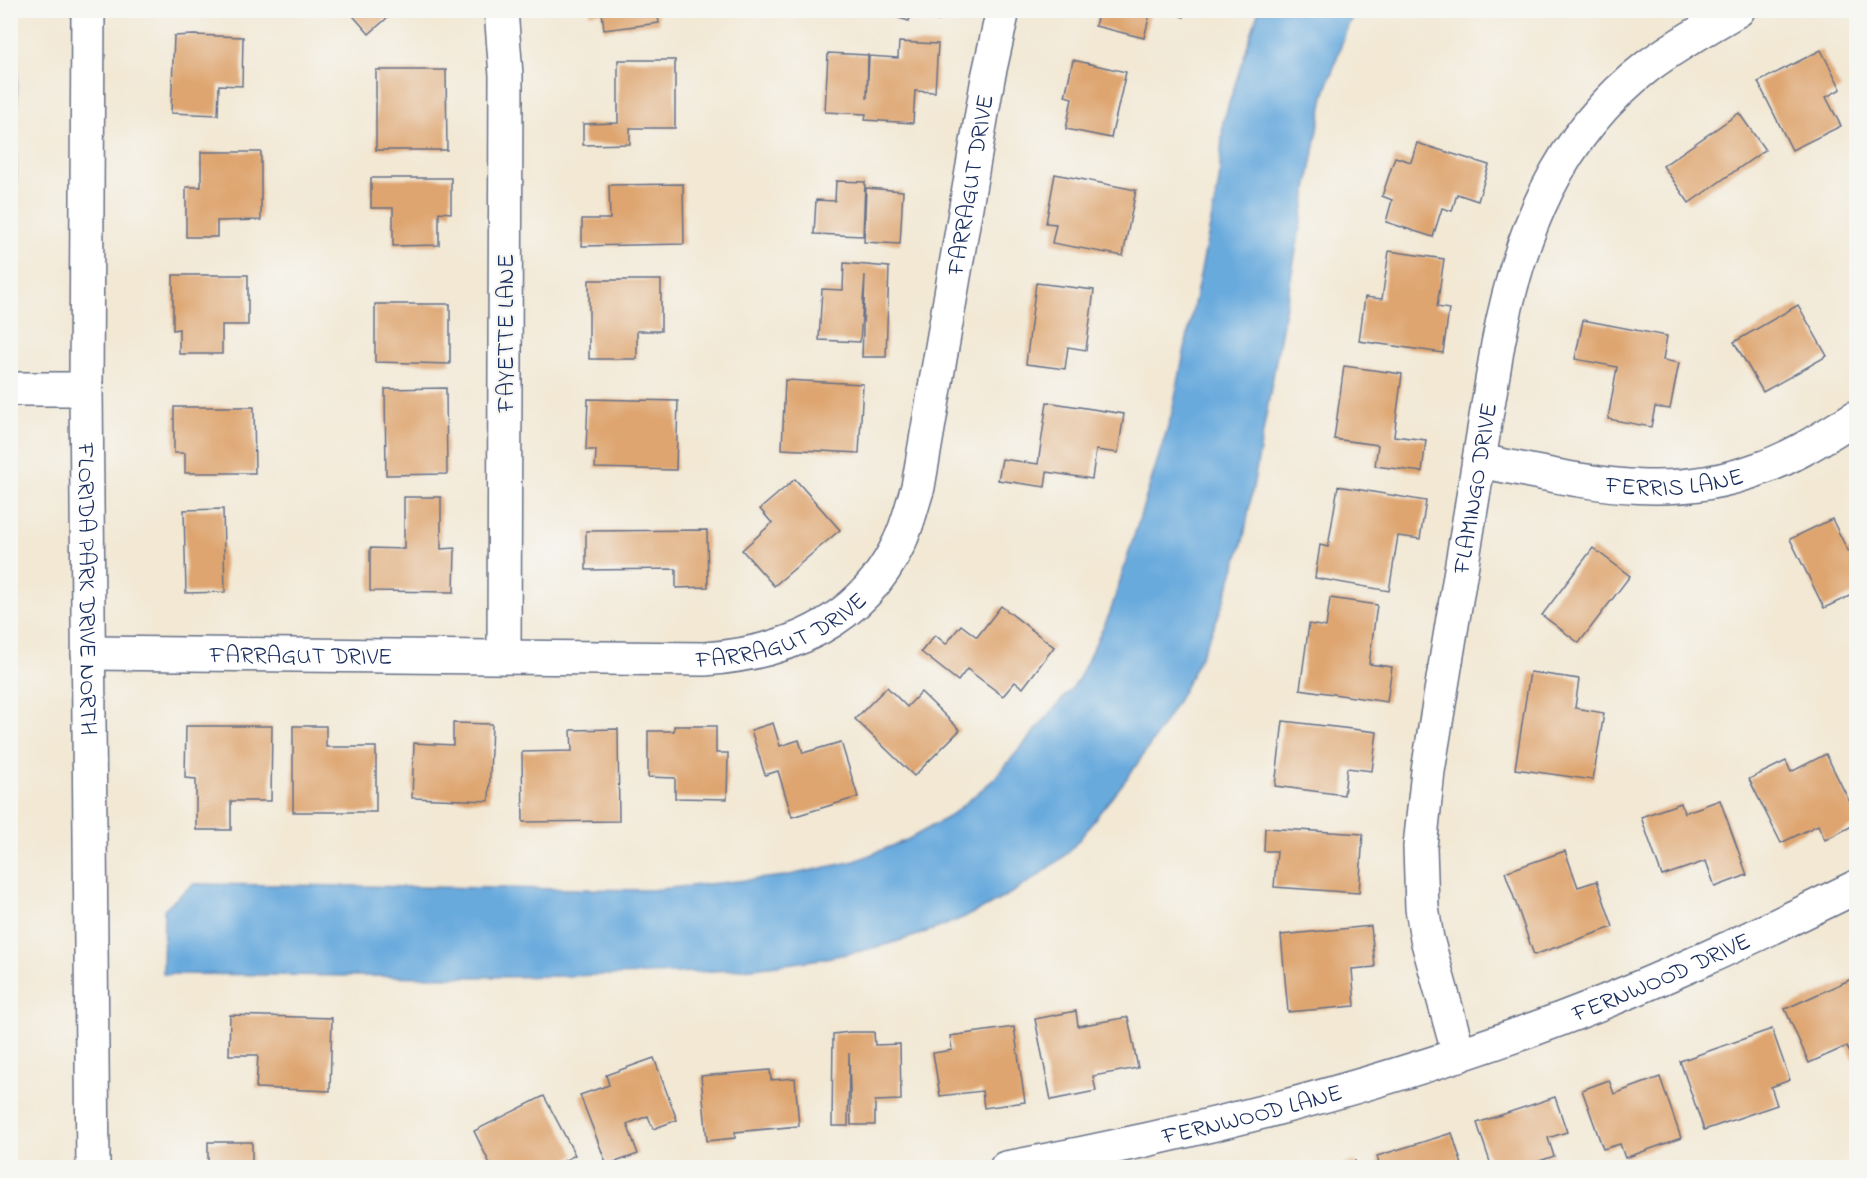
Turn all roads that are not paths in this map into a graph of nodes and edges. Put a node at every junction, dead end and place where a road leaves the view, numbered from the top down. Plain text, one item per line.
1 (88, 10) edge
2 (501, 10) edge
3 (1003, 10) edge
4 (1738, 10) edge
5 (10, 389) edge
6 (86, 389) junction
7 (1857, 417) edge
8 (1479, 461) junction
9 (88, 653) junction
10 (504, 656) junction
11 (1857, 887) edge
12 (1459, 1055) junction
13 (93, 1167) edge
14 (1006, 1167) edge

1 - 6 street, FLORIDA PARK DRIVE NORTH
2 - 10 street, FAYETTE LANE
3 - 10 street, FARRAGUT DRIVE
4 - 8 street, FLAMINGO DRIVE
5 - 6 street
6 - 9 street, FLORIDA PARK DRIVE NORTH
7 - 8 street, FERRIS LANE
8 - 12 street, FLAMINGO DRIVE
9 - 10 street, FARRAGUT DRIVE
9 - 13 street, FLORIDA PARK DRIVE NORTH
11 - 12 street, FERNWOOD DRIVE
12 - 14 street, FERNWOOD LANE

